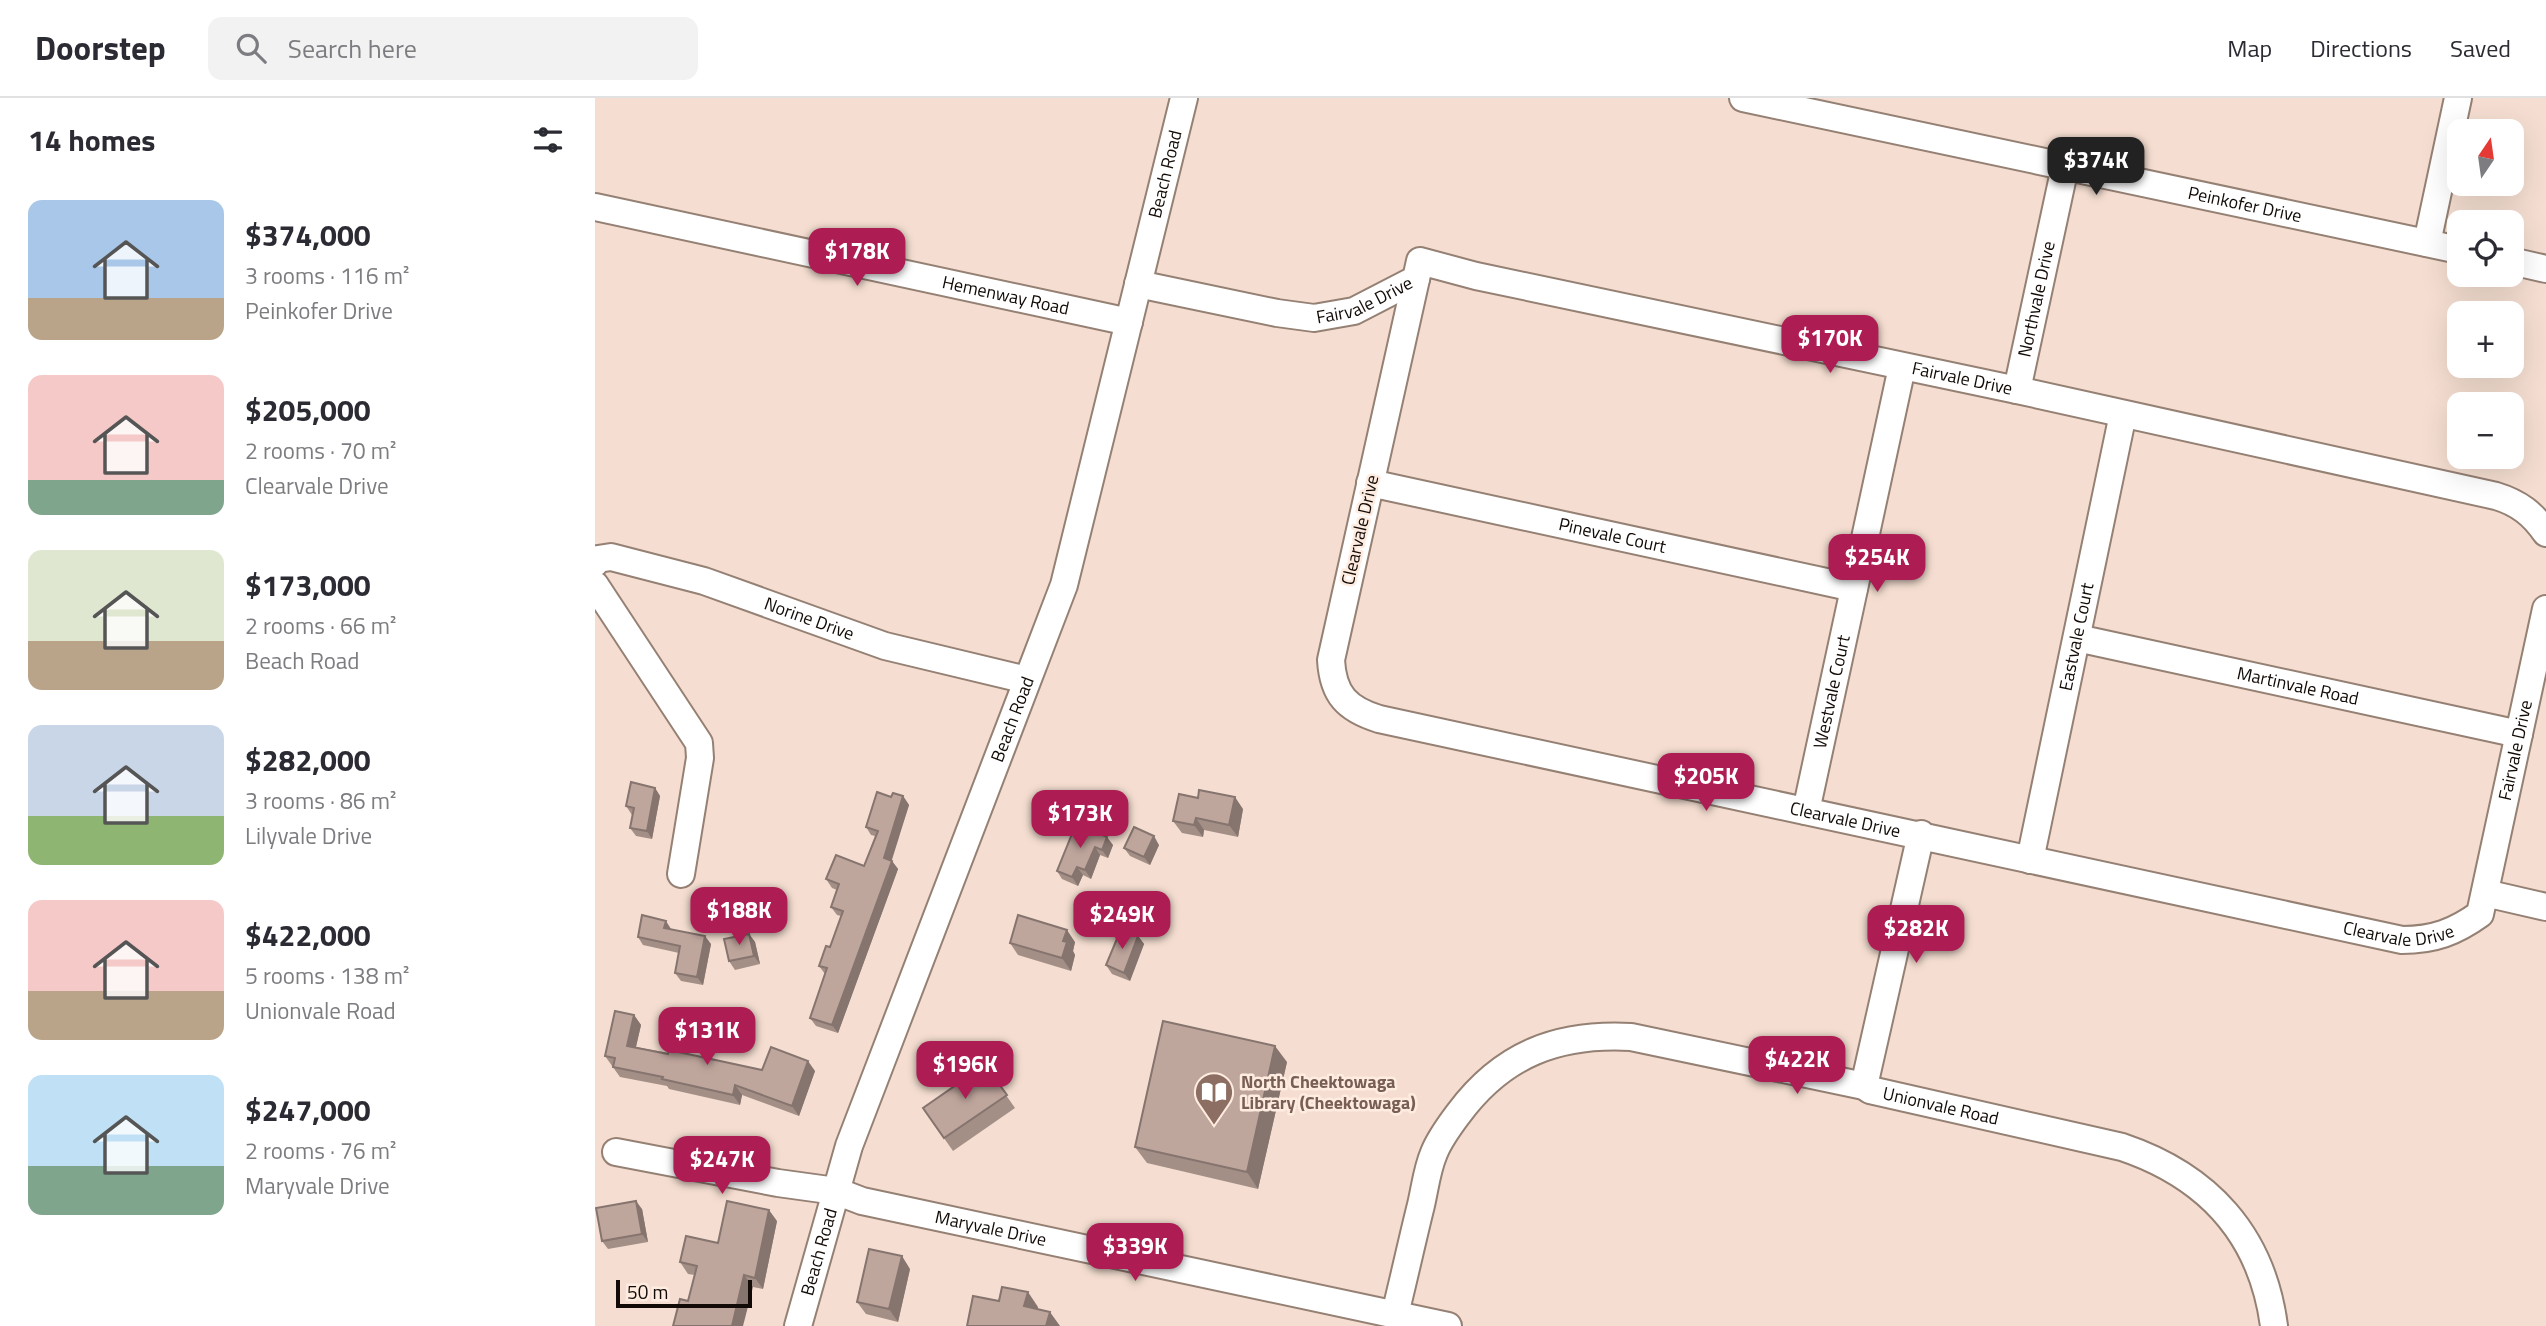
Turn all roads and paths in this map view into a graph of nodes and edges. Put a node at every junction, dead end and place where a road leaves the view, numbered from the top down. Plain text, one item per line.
1 (1184, 98) edge
2 (1743, 98) edge
3 (2458, 98) edge
4 (2065, 167) junction
5 (595, 207) edge
6 (2427, 243) junction
7 (2447, 247) edge
8 (2524, 264) edge
9 (2546, 269) edge
10 (1416, 279) junction
11 (1138, 284) junction
12 (1129, 322) junction
13 (1902, 367) junction
14 (2017, 390) junction
15 (2123, 414) junction
16 (1370, 483) junction
17 (2546, 533) edge
18 (595, 564) edge
19 (595, 585) edge
20 (1854, 588) junction
21 (2546, 608) edge
22 (2077, 638) junction
23 (1027, 680) junction
24 (2519, 734) junction
25 (1806, 811) junction
26 (1921, 834) junction
27 (2030, 860) junction
28 (681, 874) dead end
29 (2484, 893) junction
30 (2546, 907) edge
31 (1864, 1086) junction
32 (616, 1152) dead end
33 (835, 1191) junction
34 (1395, 1314) junction
35 (798, 1326) edge
36 (1448, 1326) edge
37 (2274, 1326) edge

1 - 11 street, Beach Road
2 - 4 street, Peinkofer Drive
3 - 6 street
4 - 6 street, Peinkofer Drive
4 - 14 street, Northvale Drive
5 - 12 street, Hemenway Road
6 - 7 street, Peinkofer Drive
8 - 9 street
10 - 11 street, Fairvale Drive
10 - 13 street, Fairvale Drive
10 - 16 street, Clearvale Drive
11 - 12 street, Beach Road
12 - 23 street, Beach Road
13 - 14 street, Fairvale Drive
13 - 20 street, Westvale Court
14 - 15 street, Fairvale Drive
15 - 17 street, Fairvale Drive
15 - 22 street, Eastvale Court
16 - 20 street, Pinevale Court
16 - 25 street, Clearvale Drive
18 - 23 street, Norine Drive
19 - 28 street
20 - 25 street, Westvale Court
21 - 24 street, Fairvale Drive
22 - 24 street, Martinvale Road
22 - 27 street, Eastvale Court
23 - 33 street, Beach Road
24 - 29 street, Fairvale Drive
25 - 26 street, Clearvale Drive
26 - 27 street, Clearvale Drive
26 - 31 street
27 - 29 street, Clearvale Drive
29 - 30 street
31 - 34 street, Unionvale Road
31 - 37 street, Unionvale Road
32 - 33 street, Maryvale Drive
33 - 34 street, Maryvale Drive
33 - 35 street, Beach Road
34 - 36 street, Maryvale Drive

